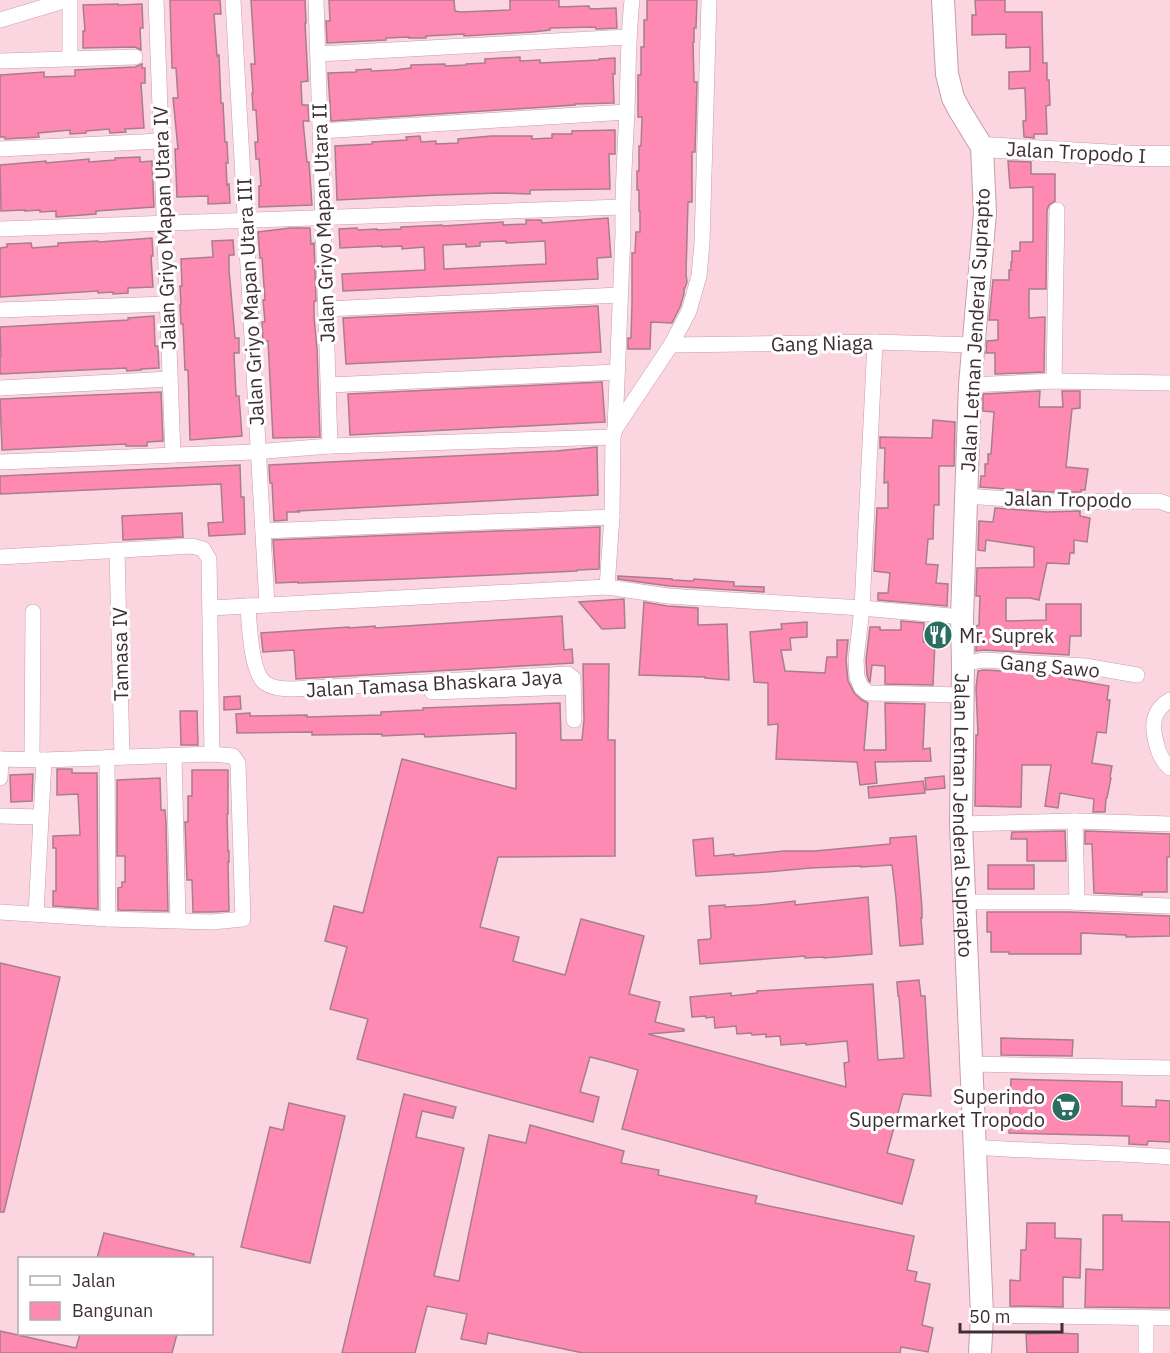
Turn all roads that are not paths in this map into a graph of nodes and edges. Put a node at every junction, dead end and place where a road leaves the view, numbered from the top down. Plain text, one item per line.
1 (68, 0) edge
2 (156, 0) edge
3 (233, 0) edge
4 (316, 0) edge
5 (632, 0) edge
6 (709, 0) edge
7 (943, 0) edge
8 (0, 20) edge
9 (628, 38) junction
10 (318, 54) junction
11 (135, 57) dead end
12 (70, 58) junction
13 (0, 61) edge
14 (627, 112) junction
15 (320, 131) junction
16 (160, 141) junction
17 (982, 147) junction
18 (0, 149) edge
19 (1170, 156) edge
20 (622, 207) junction
21 (1057, 210) dead end
22 (323, 217) junction
23 (245, 220) junction
24 (163, 223) junction
25 (0, 230) edge
26 (620, 295) junction
27 (167, 304) junction
28 (326, 309) junction
29 (0, 310) edge
30 (874, 342) junction
31 (671, 345) junction
32 (973, 345) junction
33 (617, 372) junction
34 (170, 379) junction
35 (1054, 381) junction
36 (1170, 383) edge
37 (329, 385) junction
38 (970, 385) junction
39 (0, 388) edge
40 (614, 433) junction
41 (330, 446) junction
42 (259, 452) junction
43 (173, 455) junction
44 (0, 462) edge
45 (966, 496) junction
46 (1170, 505) edge
47 (612, 517) junction
48 (263, 531) junction
49 (117, 551) junction
50 (0, 557) edge
51 (607, 587) junction
52 (267, 605) junction
53 (248, 606) junction
54 (210, 608) junction
55 (861, 608) junction
56 (33, 612) dead end
57 (962, 617) junction
58 (963, 664) junction
59 (1137, 675) dead end
60 (963, 695) junction
61 (1170, 700) edge
62 (574, 720) dead end
63 (212, 754) junction
64 (174, 756) junction
65 (115, 757) junction
66 (0, 759) edge
67 (38, 759) junction
68 (1170, 768) edge
69 (0, 778) edge
70 (0, 816) edge
71 (40, 817) junction
72 (1075, 821) junction
73 (961, 824) junction
74 (1170, 824) edge
75 (964, 902) junction
76 (1077, 902) junction
77 (1170, 906) edge
78 (0, 912) edge
79 (36, 914) junction
80 (108, 919) junction
81 (178, 920) junction
82 (971, 1064) junction
83 (1170, 1068) edge
84 (974, 1147) junction
85 (1170, 1157) edge
86 (982, 1315) junction
87 (1146, 1318) junction
88 (1170, 1318) edge
89 (980, 1353) edge
90 (1146, 1353) edge

1 - 8 street
1 - 12 street
2 - 16 street, Jalan Griyo Mapan Utara IV
3 - 23 street, Jalan Griyo Mapan Utara III
4 - 10 street, Jalan Griyo Mapan Utara II
5 - 9 street
6 - 31 street
7 - 17 main road, Jalan Letnan Jenderal Suprapto
9 - 10 street
9 - 14 street
10 - 15 street, Jalan Griyo Mapan Utara II
11 - 12 street
12 - 13 street
14 - 15 street
14 - 20 street
15 - 22 street, Jalan Griyo Mapan Utara II
16 - 18 street
16 - 24 street, Jalan Griyo Mapan Utara IV
17 - 19 street, Jalan Tropodo I
17 - 32 main road, Jalan Letnan Jenderal Suprapto
20 - 22 street
20 - 26 street
21 - 35 street
22 - 23 street
22 - 28 street, Jalan Griyo Mapan Utara II
23 - 24 street
23 - 42 street, Jalan Griyo Mapan Utara III
24 - 25 street
24 - 27 street, Jalan Griyo Mapan Utara IV
26 - 28 street
26 - 33 street
27 - 29 street
27 - 34 street, Jalan Griyo Mapan Utara IV
28 - 37 street, Jalan Griyo Mapan Utara II
30 - 31 street, Gang Niaga
30 - 32 street, Gang Niaga
30 - 55 street
31 - 40 street
32 - 38 main road, Jalan Letnan Jenderal Suprapto
33 - 37 street
33 - 40 street
34 - 39 street
34 - 43 street, Jalan Griyo Mapan Utara IV
35 - 36 street
35 - 38 street
37 - 41 street, Jalan Griyo Mapan Utara II
38 - 45 main road, Jalan Letnan Jenderal Suprapto
40 - 41 street
40 - 47 street
41 - 42 street
42 - 43 street
42 - 48 street, Jalan Griyo Mapan Utara III
43 - 44 street
45 - 46 street, Jalan Tropodo
45 - 57 main road, Jalan Letnan Jenderal Suprapto
47 - 48 street
47 - 51 street
48 - 52 street, Jalan Griyo Mapan Utara III
49 - 50 street
49 - 54 street
49 - 65 street, Tamasa IV
51 - 52 street
51 - 55 street
52 - 53 street
53 - 54 street
53 - 62 street, Jalan Tamasa Bhaskara Jaya
54 - 63 street
55 - 57 street
55 - 60 street
56 - 67 street
57 - 58 main road, Jalan Letnan Jenderal Suprapto
58 - 59 street, Gang Sawo
58 - 60 main road, Jalan Letnan Jenderal Suprapto
60 - 73 main road, Jalan Letnan Jenderal Suprapto
61 - 68 street
63 - 64 street
63 - 81 street
64 - 65 street
64 - 81 street
65 - 67 street
65 - 80 street, Tamasa IV
66 - 67 street
66 - 69 street
67 - 71 street
70 - 71 street
71 - 79 street
72 - 73 street
72 - 74 street
72 - 76 street
73 - 75 main road, Jalan Letnan Jenderal Suprapto
75 - 76 street
75 - 82 main road, Jalan Letnan Jenderal Suprapto
76 - 77 street
78 - 79 street
79 - 80 street
80 - 81 street
82 - 83 street
82 - 84 main road, Jalan Letnan Jenderal Suprapto
84 - 85 street
84 - 86 main road, Jalan Letnan Jenderal Suprapto
86 - 87 street
86 - 89 main road, Jalan Letnan Jenderal Suprapto
87 - 88 street
87 - 90 street

